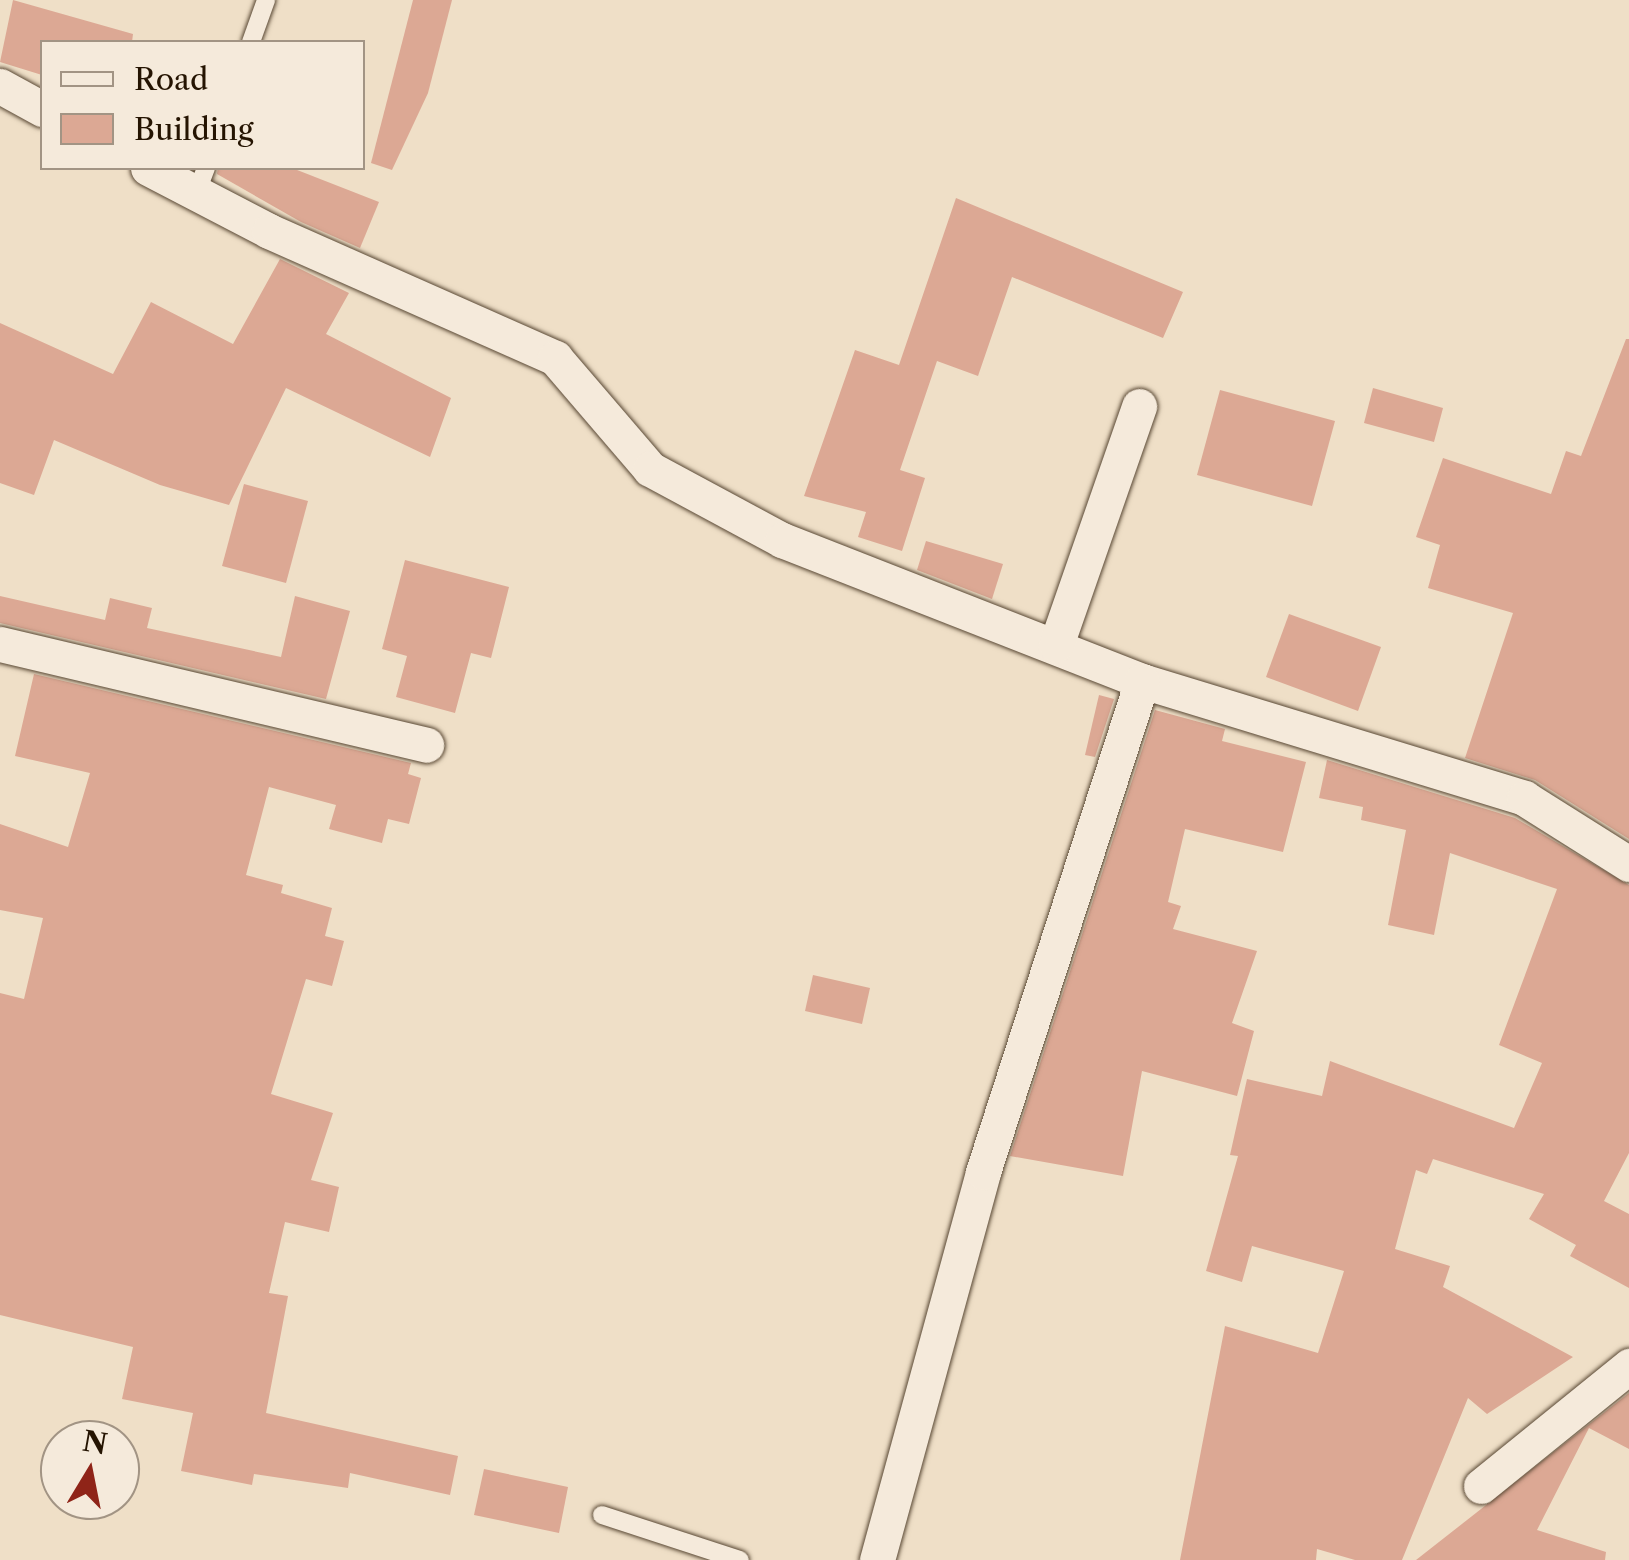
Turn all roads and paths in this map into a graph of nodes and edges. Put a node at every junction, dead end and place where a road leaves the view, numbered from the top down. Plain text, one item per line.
1 (266, 0) edge
2 (252, 40) edge
3 (0, 86) edge
4 (40, 108) edge
5 (156, 170) edge
6 (201, 181) edge
7 (1139, 406) dead end
8 (0, 644) edge
9 (1056, 645) junction
10 (1142, 681) junction
11 (426, 746) dead end
12 (1629, 864) edge
13 (1629, 1366) edge
14 (1481, 1486) dead end
15 (602, 1515) dead end
16 (740, 1560) edge
17 (878, 1560) edge

1 - 2 lane
3 - 4 street
5 - 6 street
6 - 9 street
7 - 9 street
8 - 11 street
9 - 10 street
10 - 12 street
10 - 17 street
13 - 14 street
15 - 16 lane

